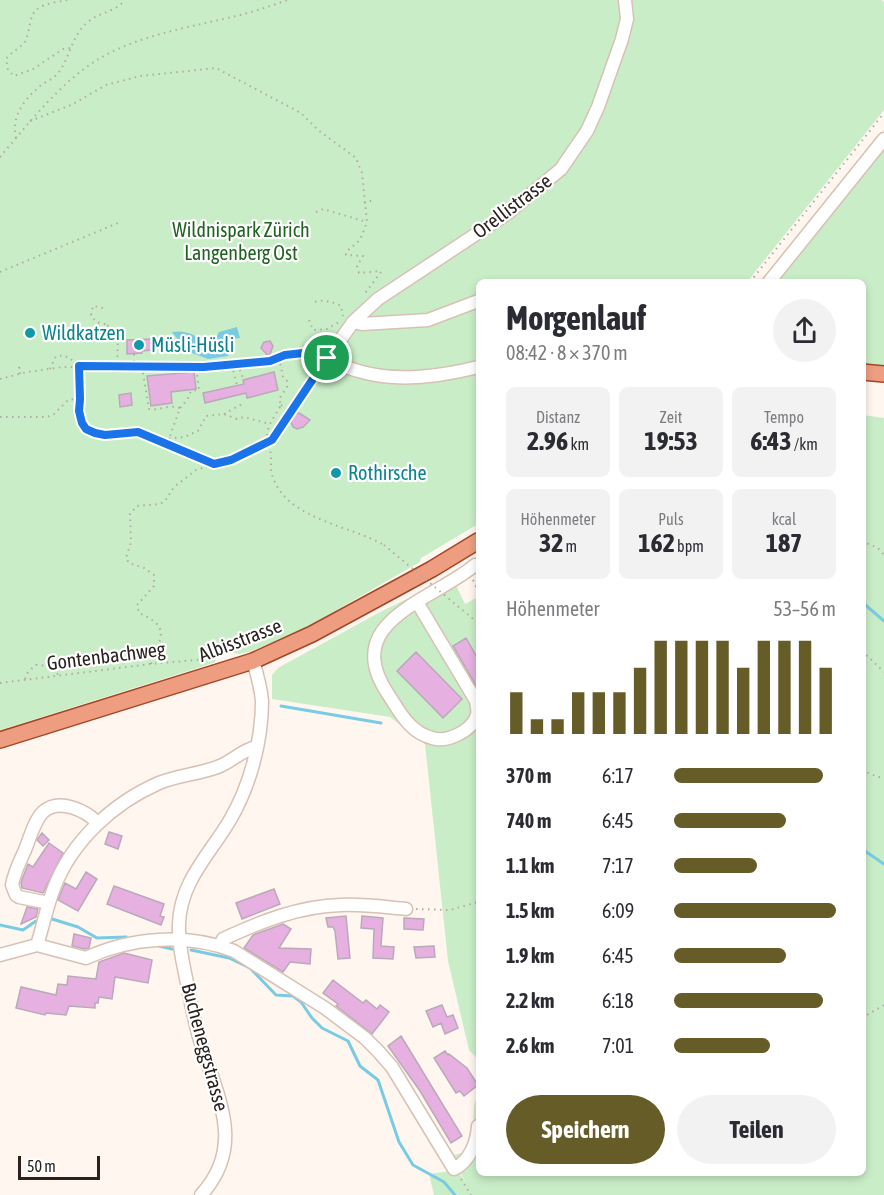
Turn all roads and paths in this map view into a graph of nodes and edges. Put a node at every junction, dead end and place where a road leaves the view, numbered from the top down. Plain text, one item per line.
1 (67, 0) edge
2 (125, 0) edge
3 (288, 0) edge
4 (625, 2) edge
5 (71, 48) junction
6 (884, 113) edge
7 (30, 121) junction
8 (16, 138) junction
9 (884, 139) edge
10 (0, 157) edge
11 (374, 200) dead end
12 (364, 203) junction
13 (316, 212) dead end
14 (367, 222) junction
15 (118, 223) dead end
16 (0, 272) edge
17 (752, 279) edge
18 (771, 279) edge
19 (315, 302) dead end
20 (476, 302) edge
21 (103, 308) dead end
22 (356, 319) junction
23 (309, 320) dead end
24 (134, 354) dead end
25 (279, 358) junction
26 (327, 358) junction
27 (45, 362) dead end
28 (52, 364) junction
29 (234, 364) junction
30 (238, 364) junction
31 (23, 366) dead end
32 (79, 366) junction
33 (117, 366) junction
34 (134, 366) junction
35 (142, 367) junction
36 (196, 367) junction
37 (476, 367) edge
38 (50, 369) junction
39 (866, 372) edge
40 (20, 374) junction
41 (884, 374) edge
42 (1, 378) edge
43 (244, 381) dead end
44 (237, 386) dead end
45 (80, 399) junction
46 (242, 404) dead end
47 (281, 405) junction
48 (180, 408) junction
49 (289, 411) junction
50 (224, 414) junction
51 (0, 417) edge
52 (270, 424) junction
53 (169, 439) junction
54 (156, 440) junction
55 (267, 442) junction
56 (214, 464) junction
57 (476, 542) edge
58 (866, 542) edge
59 (884, 555) edge
60 (475, 565) dead end
61 (417, 602) junction
62 (476, 621) edge
63 (866, 655) edge
64 (215, 658) dead end
65 (253, 662) junction
66 (151, 664) junction
67 (884, 672) edge
68 (59, 675) junction
69 (25, 680) junction
70 (0, 682) edge
71 (476, 701) edge
72 (476, 717) edge
73 (0, 740) edge
74 (256, 747) junction
75 (866, 772) edge
76 (884, 777) edge
77 (98, 823) junction
78 (49, 903) junction
79 (476, 903) edge
80 (406, 909) joint
81 (179, 939) junction
82 (37, 945) junction
83 (220, 946) junction
84 (0, 955) edge
85 (884, 1005) edge
86 (866, 1016) edge
87 (476, 1137) edge
88 (454, 1169) junction
89 (201, 1195) edge
90 (471, 1195) edge

1 - 5 path
2 - 5 path
3 - 7 path
4 - 22 street, Orellistrasse
5 - 8 path
6 - 17 path
7 - 8 path
7 - 12 path
8 - 10 path
9 - 18 street
11 - 12 path
12 - 14 path
13 - 14 path
14 - 22 path
15 - 16 path
19 - 23 path
20 - 22 street
21 - 33 path
22 - 26 street, Orellistrasse
24 - 34 path
25 - 26 path
25 - 30 path
25 - 47 path
26 - 37 street
26 - 49 path
27 - 28 path
28 - 32 path
28 - 38 path
29 - 30 path
29 - 36 path
29 - 44 path
30 - 43 path
31 - 40 path
32 - 33 path
32 - 38 path
32 - 45 path
33 - 34 path
34 - 35 path
35 - 36 path
35 - 48 path
36 - 48 path
38 - 40 path
39 - 41 main road
40 - 42 path
45 - 51 path
45 - 54 path
46 - 50 path
47 - 49 path
47 - 52 path
48 - 53 path
49 - 55 path
50 - 52 path
50 - 53 path
52 - 55 path
53 - 54 path
54 - 56 path
55 - 56 path
55 - 62 path, bridge
56 - 66 path
57 - 65 main road, Albisstrasse
58 - 59 path
60 - 61 street
61 - 71 street
61 - 72 street
63 - 67 path
64 - 66 path, Gontenbachweg
65 - 73 main road, Albisstrasse
65 - 74 street, Bucheneggstrasse
66 - 68 path, Gontenbachweg
68 - 69 path, Gontenbachweg
68 - 69 path
69 - 70 path, Gontenbachweg
74 - 77 street
74 - 81 street, Bucheneggstrasse
75 - 76 path
77 - 78 street
77 - 78 street
78 - 82 street
79 - 80 path
80 - 83 street
81 - 82 street
81 - 83 street
81 - 89 street, Bucheneggstrasse
82 - 84 street
83 - 88 street
85 - 86 path
87 - 88 street
88 - 90 path

